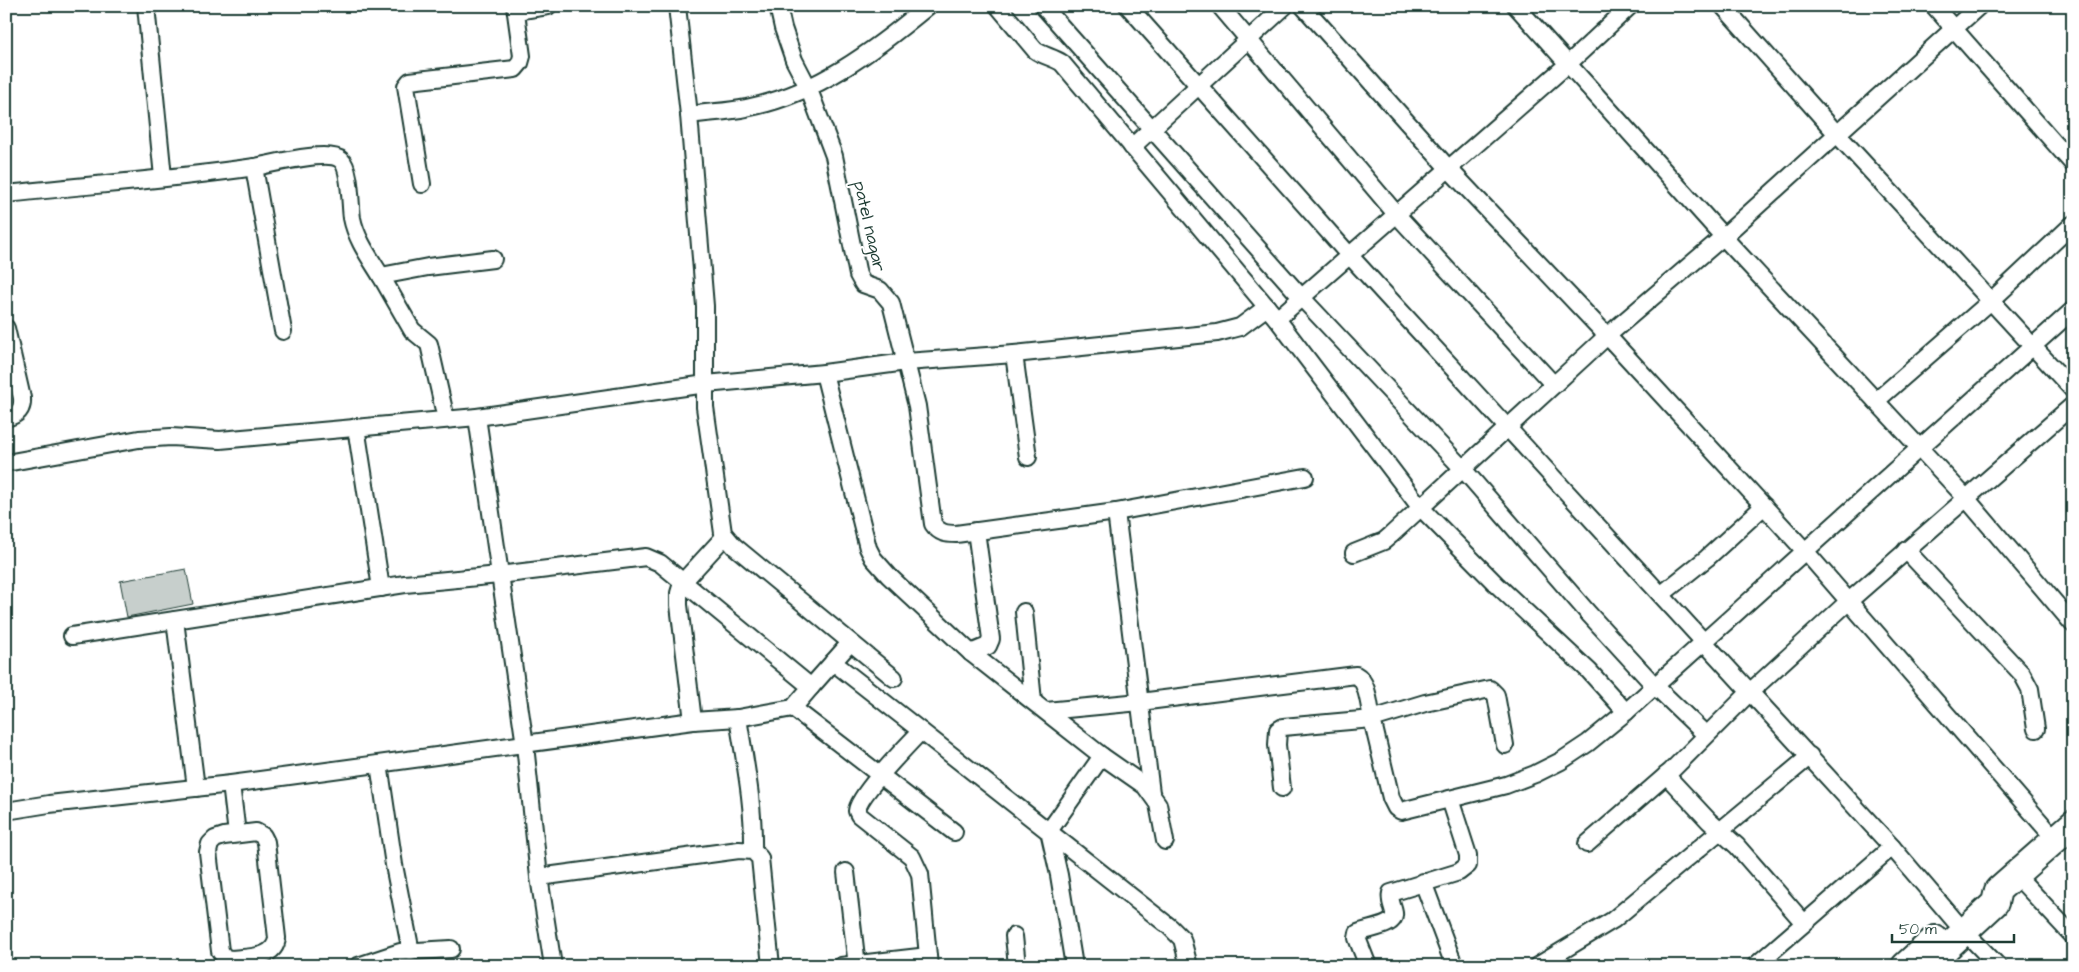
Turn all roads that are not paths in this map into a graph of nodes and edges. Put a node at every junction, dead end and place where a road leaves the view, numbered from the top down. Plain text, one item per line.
1 (146, 6) edge
2 (548, 6) edge
3 (677, 6) edge
4 (778, 6) edge
5 (928, 6) edge
6 (998, 6) edge
7 (1044, 6) edge
8 (1128, 6) edge
9 (1220, 6) edge
10 (1284, 6) edge
11 (1303, 6) edge
12 (1516, 6) edge
13 (1630, 6) edge
14 (1723, 6) edge
15 (1934, 6) edge
16 (1979, 6) edge
17 (515, 8) edge
18 (1954, 29) junction
19 (1250, 40) junction
20 (1568, 64) junction
21 (1199, 86) junction
22 (808, 87) junction
23 (689, 114) junction
24 (1152, 129) junction
25 (1836, 133) junction
26 (1132, 147) junction
27 (2073, 164) edge
28 (254, 167) junction
29 (1448, 168) junction
30 (163, 177) junction
31 (422, 184) dead end
32 (6, 194) edge
33 (1397, 214) junction
34 (2073, 224) edge
35 (1724, 236) junction
36 (1350, 256) junction
37 (493, 259) dead end
38 (381, 276) junction
39 (1302, 297) junction
40 (1992, 300) junction
41 (2073, 310) edge
42 (1272, 313) junction
43 (6, 328) edge
44 (283, 331) dead end
45 (1607, 336) junction
46 (2033, 344) junction
47 (1014, 354) junction
48 (906, 362) junction
49 (824, 373) junction
50 (706, 384) junction
51 (1554, 385) junction
52 (2073, 390) edge
53 (1876, 401) junction
54 (2073, 405) edge
55 (477, 417) junction
56 (6, 418) edge
57 (446, 419) junction
58 (356, 427) junction
59 (1506, 428) junction
60 (1920, 448) junction
61 (1028, 457) dead end
62 (6, 463) edge
63 (1463, 469) junction
64 (1305, 478) dead end
65 (1966, 498) junction
66 (1764, 506) junction
67 (1420, 507) junction
68 (1116, 512) junction
69 (976, 531) junction
70 (725, 536) junction
71 (1906, 550) junction
72 (1806, 552) junction
73 (1354, 553) dead end
74 (499, 575) junction
75 (682, 583) junction
76 (381, 588) junction
77 (1662, 594) junction
78 (1848, 601) junction
79 (2067, 607) edge
80 (1024, 612) dead end
81 (175, 620) junction
82 (2073, 624) edge
83 (72, 636) dead end
84 (1704, 640) junction
85 (850, 643) junction
86 (971, 653) junction
87 (833, 662) junction
88 (894, 678) dead end
89 (1654, 685) junction
90 (811, 687) junction
91 (1751, 692) junction
92 (1140, 702) junction
93 (1040, 706) junction
94 (793, 708) junction
95 (1626, 712) junction
96 (738, 718) junction
97 (1372, 719) junction
98 (693, 721) junction
99 (2036, 730) dead end
100 (921, 731) junction
101 (1706, 735) junction
102 (525, 745) junction
103 (1505, 745) dead end
104 (1102, 756) junction
105 (1810, 756) junction
106 (379, 764) junction
107 (1666, 775) junction
108 (881, 776) junction
109 (231, 784) junction
110 (196, 788) junction
111 (1282, 788) dead end
112 (1151, 793) junction
113 (1450, 799) junction
114 (6, 812) edge
115 (1720, 830) junction
116 (1048, 831) junction
117 (2064, 831) edge
118 (954, 832) dead end
119 (237, 834) junction
120 (1165, 840) dead end
121 (1587, 844) dead end
122 (1892, 847) junction
123 (753, 851) junction
124 (846, 872) dead end
125 (539, 877) junction
126 (1423, 882) junction
127 (2006, 882) junction
128 (1804, 923) junction
129 (1960, 926) junction
130 (1014, 936) dead end
131 (2073, 936) edge
132 (451, 949) dead end
133 (411, 952) junction
134 (928, 961) edge
135 (232, 963) edge
136 (852, 965) edge
137 (1454, 965) edge
138 (358, 966) edge
139 (553, 966) edge
140 (771, 966) edge
141 (1017, 966) edge
142 (1074, 966) edge
143 (1189, 966) edge
144 (1368, 966) edge
145 (1537, 966) edge
146 (1755, 966) edge
147 (1905, 966) edge
148 (1927, 966) edge
149 (1998, 966) edge

1 - 30 street
2 - 17 street
3 - 23 street
4 - 22 street, patel nagar
5 - 22 street
6 - 26 street
7 - 24 street
8 - 21 street
9 - 19 street
10 - 19 street
11 - 29 street
12 - 20 street
13 - 20 street
14 - 25 street
15 - 18 street
16 - 18 street
17 - 31 street
18 - 25 street
18 - 27 street
19 - 21 street
19 - 33 street
20 - 29 street
20 - 35 street
21 - 24 street
21 - 36 street
22 - 23 street
22 - 48 street, patel nagar
23 - 50 street
24 - 26 street
24 - 39 street
25 - 35 street
25 - 40 street
26 - 42 street
28 - 30 street
28 - 38 street
28 - 44 street
29 - 33 street
29 - 45 street
30 - 32 street
33 - 36 street
33 - 51 street
34 - 40 street
35 - 45 street
35 - 53 street
36 - 39 street
36 - 59 street
37 - 38 street
38 - 57 street
39 - 42 street
39 - 63 street
40 - 46 street
40 - 53 street
41 - 46 street
42 - 47 street
42 - 67 street
43 - 56 street
45 - 51 street
45 - 66 street
46 - 52 street
46 - 60 street
47 - 48 street
47 - 61 street
48 - 49 street
48 - 69 street, patel nagar
49 - 50 street
49 - 86 street
50 - 55 street
50 - 70 street
51 - 59 street
53 - 60 street
54 - 65 street
55 - 57 street
55 - 74 street
57 - 58 street
58 - 62 street
58 - 76 street
59 - 63 street
59 - 77 street
60 - 65 street
60 - 72 street
63 - 67 street
63 - 89 street
64 - 68 street, patel nagar
65 - 71 street
65 - 79 street
66 - 72 street
66 - 77 street
67 - 73 street
67 - 95 street
68 - 69 street, patel nagar
68 - 92 street
69 - 86 street
70 - 75 street
70 - 85 street
71 - 78 street
71 - 99 street
72 - 78 street
72 - 84 street
74 - 75 street
74 - 76 street
74 - 102 street
75 - 90 street
75 - 98 street
76 - 81 street
77 - 84 street
78 - 91 street
78 - 117 street
79 - 82 street
80 - 93 street
81 - 83 street
81 - 110 street
84 - 89 street
84 - 91 street
85 - 87 street
85 - 88 street
86 - 93 street
87 - 90 street
87 - 100 street
89 - 95 street
89 - 101 street
90 - 94 street
91 - 101 street
91 - 105 street
92 - 93 street
92 - 97 street
92 - 112 street
93 - 104 street
94 - 96 street
94 - 108 street
95 - 113 street
96 - 98 street
96 - 123 street
97 - 103 street
97 - 111 street
97 - 113 street
98 - 102 street
100 - 108 street
100 - 116 street
101 - 107 street
102 - 106 street
102 - 125 street
104 - 112 street
104 - 116 street
105 - 115 street
105 - 122 street
106 - 109 street
106 - 133 street
107 - 115 street
107 - 121 street
108 - 118 street
108 - 134 street
109 - 110 street
109 - 119 street
110 - 114 street
112 - 120 street
113 - 126 street
115 - 128 street
115 - 145 street
116 - 142 street
116 - 143 street
117 - 127 main road
119 - 135 street
119 - 135 street
122 - 128 street
122 - 129 street
123 - 125 street
123 - 140 street
124 - 136 street
125 - 139 street
126 - 137 street
126 - 144 street
127 - 129 main road
127 - 131 street
128 - 146 street
129 - 147 main road
129 - 148 main road
129 - 149 street
130 - 141 street
132 - 133 street
133 - 138 street
134 - 136 street

